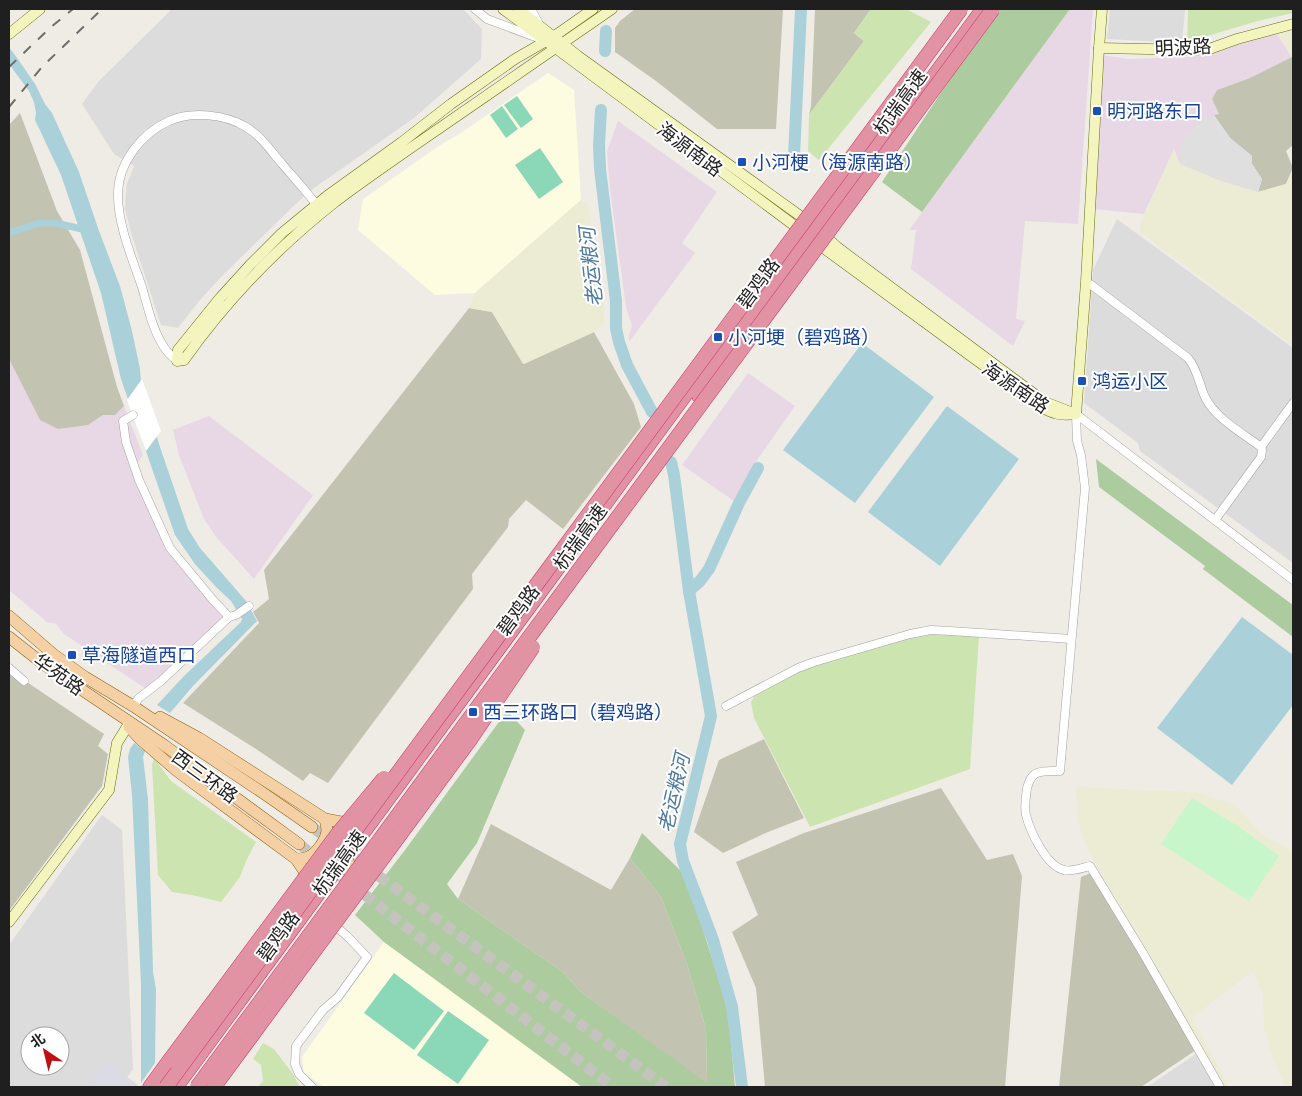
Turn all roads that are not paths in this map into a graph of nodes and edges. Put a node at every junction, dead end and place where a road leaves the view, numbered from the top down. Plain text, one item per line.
1 (40, 9) edge
2 (475, 9) edge
3 (503, 9) edge
4 (518, 9) edge
5 (532, 9) edge
6 (593, 9) edge
7 (612, 9) edge
8 (961, 9) edge
9 (969, 9) edge
10 (983, 9) edge
11 (993, 9) edge
12 (1102, 9) edge
13 (1293, 24) edge
14 (541, 28) junction
15 (9, 34) edge
16 (548, 39) junction
17 (559, 46) junction
18 (1099, 48) junction
19 (320, 208) junction
20 (812, 232) junction
21 (1086, 282) junction
22 (177, 361) joint
23 (1293, 403) edge
24 (1076, 414) junction
25 (133, 415) dead end
26 (1261, 447) junction
27 (657, 463) junction
28 (1215, 520) junction
29 (1293, 580) edge
30 (249, 606) dead end
31 (9, 616) edge
32 (233, 616) junction
33 (9, 637) edge
34 (1071, 638) junction
35 (9, 668) edge
36 (469, 676) junction
37 (24, 681) dead end
38 (133, 706) junction
39 (726, 706) dead end
40 (129, 724) junction
41 (375, 816) junction
42 (325, 819) junction
43 (312, 827) tunnel mouth
44 (299, 844) tunnel mouth
45 (296, 859) junction
46 (344, 865) junction
47 (316, 906) junction
48 (9, 922) edge
49 (150, 1087) edge
50 (166, 1087) edge
51 (176, 1087) edge
52 (190, 1087) edge
53 (197, 1087) edge
54 (214, 1087) edge
55 (312, 1087) edge
56 (1220, 1087) edge

1 - 15 street
2 - 16 street
3 - 16 street, 海源南路
4 - 14 street, 海源南路
5 - 14 street
6 - 16 street
7 - 17 street
8 - 36 highway, 杭瑞高速, bridge
9 - 20 highway, 碧鸡路
10 - 20 highway, 碧鸡路
11 - 27 highway, 杭瑞高速, bridge
12 - 18 street
13 - 18 street, 明波路
14 - 16 street, 海源南路
16 - 17 street, 海源南路
16 - 19 street
17 - 19 street
17 - 20 street, 海源南路
18 - 21 street
19 - 22 street
19 - 22 street
20 - 24 street, 海源南路
20 - 41 highway, 碧鸡路
20 - 46 highway, 碧鸡路
21 - 24 street
21 - 26 street
23 - 26 street
24 - 28 street
24 - 34 street
25 - 32 street
26 - 28 street
27 - 53 highway, 杭瑞高速, bridge
27 - 54 highway, bridge
28 - 29 street
30 - 32 street
31 - 38 main road, 华苑路
32 - 38 street
33 - 40 main road, 华苑路
34 - 39 street
34 - 56 street
35 - 37 street
36 - 49 highway, bridge
36 - 50 highway, 杭瑞高速, bridge
38 - 42 main road
38 - 43 main road, 西三环路
40 - 44 main road, 西三环路
40 - 45 main road
40 - 48 street
41 - 42 main road
41 - 46 highway, 碧鸡路
42 - 45 main road
42 - 46 main road
45 - 46 main road
45 - 47 main road
46 - 47 highway, 碧鸡路
47 - 51 highway, 碧鸡路
47 - 52 highway, 碧鸡路
47 - 55 street

